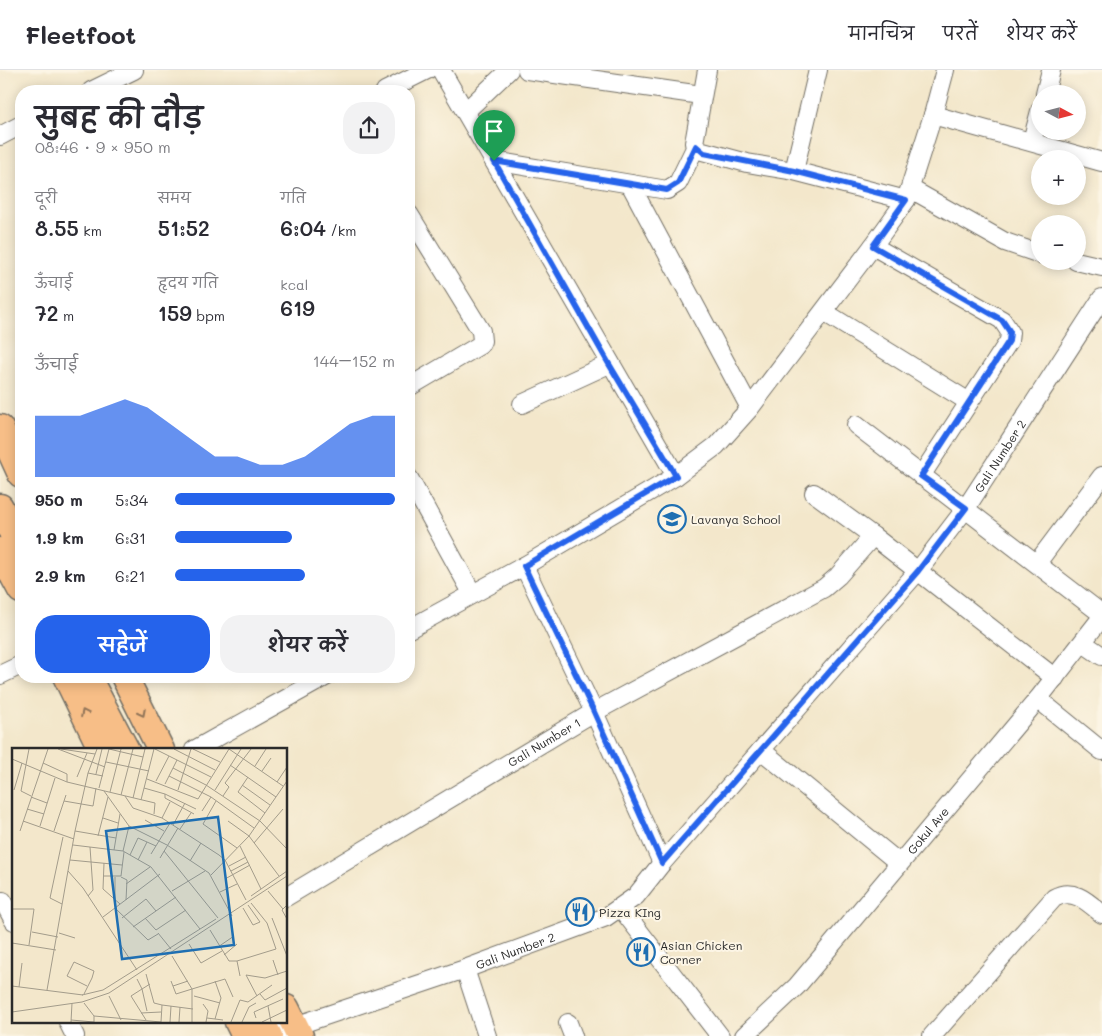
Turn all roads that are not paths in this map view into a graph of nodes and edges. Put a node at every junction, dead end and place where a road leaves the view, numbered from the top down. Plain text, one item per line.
1 (134, 70) edge
2 (427, 70) edge
3 (441, 70) edge
4 (509, 70) edge
5 (527, 70) edge
6 (707, 70) edge
7 (818, 70) edge
8 (945, 70) edge
9 (1051, 70) edge
10 (103, 85) edge
11 (397, 85) edge
12 (1047, 85) edge
13 (701, 95) junction
14 (466, 111) junction
15 (933, 115) junction
16 (15, 128) edge
17 (0, 136) edge
18 (1032, 141) joint
19 (696, 146) junction
20 (494, 161) junction
21 (1102, 162) edge
22 (794, 171) junction
23 (630, 184) junction
24 (908, 194) junction
25 (415, 224) edge
26 (873, 246) junction
27 (1031, 251) edge
28 (1086, 263) edge
29 (1102, 267) edge
30 (1102, 298) edge
31 (824, 312) junction
32 (609, 364) junction
33 (415, 383) edge
34 (969, 402) junction
35 (522, 404) dead end
36 (750, 408) junction
37 (856, 425) dead end
38 (0, 428) edge
39 (15, 461) edge
40 (676, 476) junction
41 (921, 476) junction
42 (1102, 476) edge
43 (415, 489) edge
44 (814, 493) dead end
45 (0, 507) edge
46 (966, 508) junction
47 (873, 536) junction
48 (15, 538) edge
49 (0, 551) edge
50 (1038, 563) junction
51 (524, 566) junction
52 (918, 571) junction
53 (15, 579) edge
54 (472, 593) junction
55 (1102, 616) edge
56 (415, 626) edge
57 (1083, 642) junction
58 (1102, 656) edge
59 (15, 668) edge
60 (0, 675) edge
61 (1055, 678) junction
62 (69, 683) edge
63 (91, 683) edge
64 (128, 683) edge
65 (314, 683) edge
66 (1038, 699) junction
67 (594, 712) junction
68 (101, 748) edge
69 (125, 748) edge
70 (160, 748) edge
71 (198, 748) edge
72 (761, 750) junction
73 (1102, 751) edge
74 (662, 863) junction
75 (899, 863) junction
76 (288, 896) edge
77 (6, 900) edge
78 (621, 908) junction
79 (1102, 914) edge
80 (12, 916) edge
81 (465, 969) junction
82 (69, 1024) edge
83 (239, 1024) edge
84 (263, 1024) edge
85 (289, 1026) edge
86 (75, 1036) edge
87 (245, 1036) edge
88 (269, 1036) edge
89 (487, 1036) edge
90 (720, 1036) edge
91 (744, 1036) edge
92 (932, 1036) edge

1 - 10 street
2 - 11 street
3 - 14 street
4 - 14 street
5 - 13 street
6 - 13 street
7 - 22 street
8 - 15 street
9 - 12 street
13 - 19 street
14 - 20 street
15 - 18 street
15 - 24 street
16 - 17 street
18 - 21 street
19 - 22 street
19 - 23 street
20 - 23 street
20 - 32 street
22 - 24 street
23 - 36 street
24 - 26 street
24 - 27 street
25 - 33 street
26 - 31 street
26 - 34 street
28 - 29 street
30 - 46 street, Gali Number 2
31 - 34 street
31 - 36 street
32 - 35 street
32 - 40 street
34 - 41 street
36 - 40 street
37 - 41 street
38 - 39 main road
40 - 51 street
41 - 46 street
42 - 50 street
43 - 54 street
44 - 47 street
45 - 48 main road
46 - 50 street
46 - 52 street, Gali Number 2
47 - 52 street
47 - 67 street, Gali Number 1
49 - 53 main road
50 - 55 street
51 - 54 street
51 - 67 street
52 - 61 street
52 - 72 street, Gali Number 2
54 - 56 street
55 - 57 street, Gokul Ave
57 - 58 street
57 - 61 street, Gokul Ave
59 - 60 street
61 - 66 street, Gokul Ave
68 -> 62 main road
63 - 69 main road
64 -> 70 main road
65 - 71 street
66 - 73 street
66 - 75 street, Gokul Ave
67 - 74 street
67 - 76 street, Gali Number 1
72 - 74 street, Gali Number 2
72 - 75 street
74 - 78 street, Gali Number 2
75 - 91 street, Gokul Ave
77 - 80 street
78 - 81 street, Gali Number 2
78 - 90 street
79 - 92 street
81 - 85 street, Gali Number 2
81 - 89 street
82 - 86 street
83 - 87 main road
84 - 88 main road

